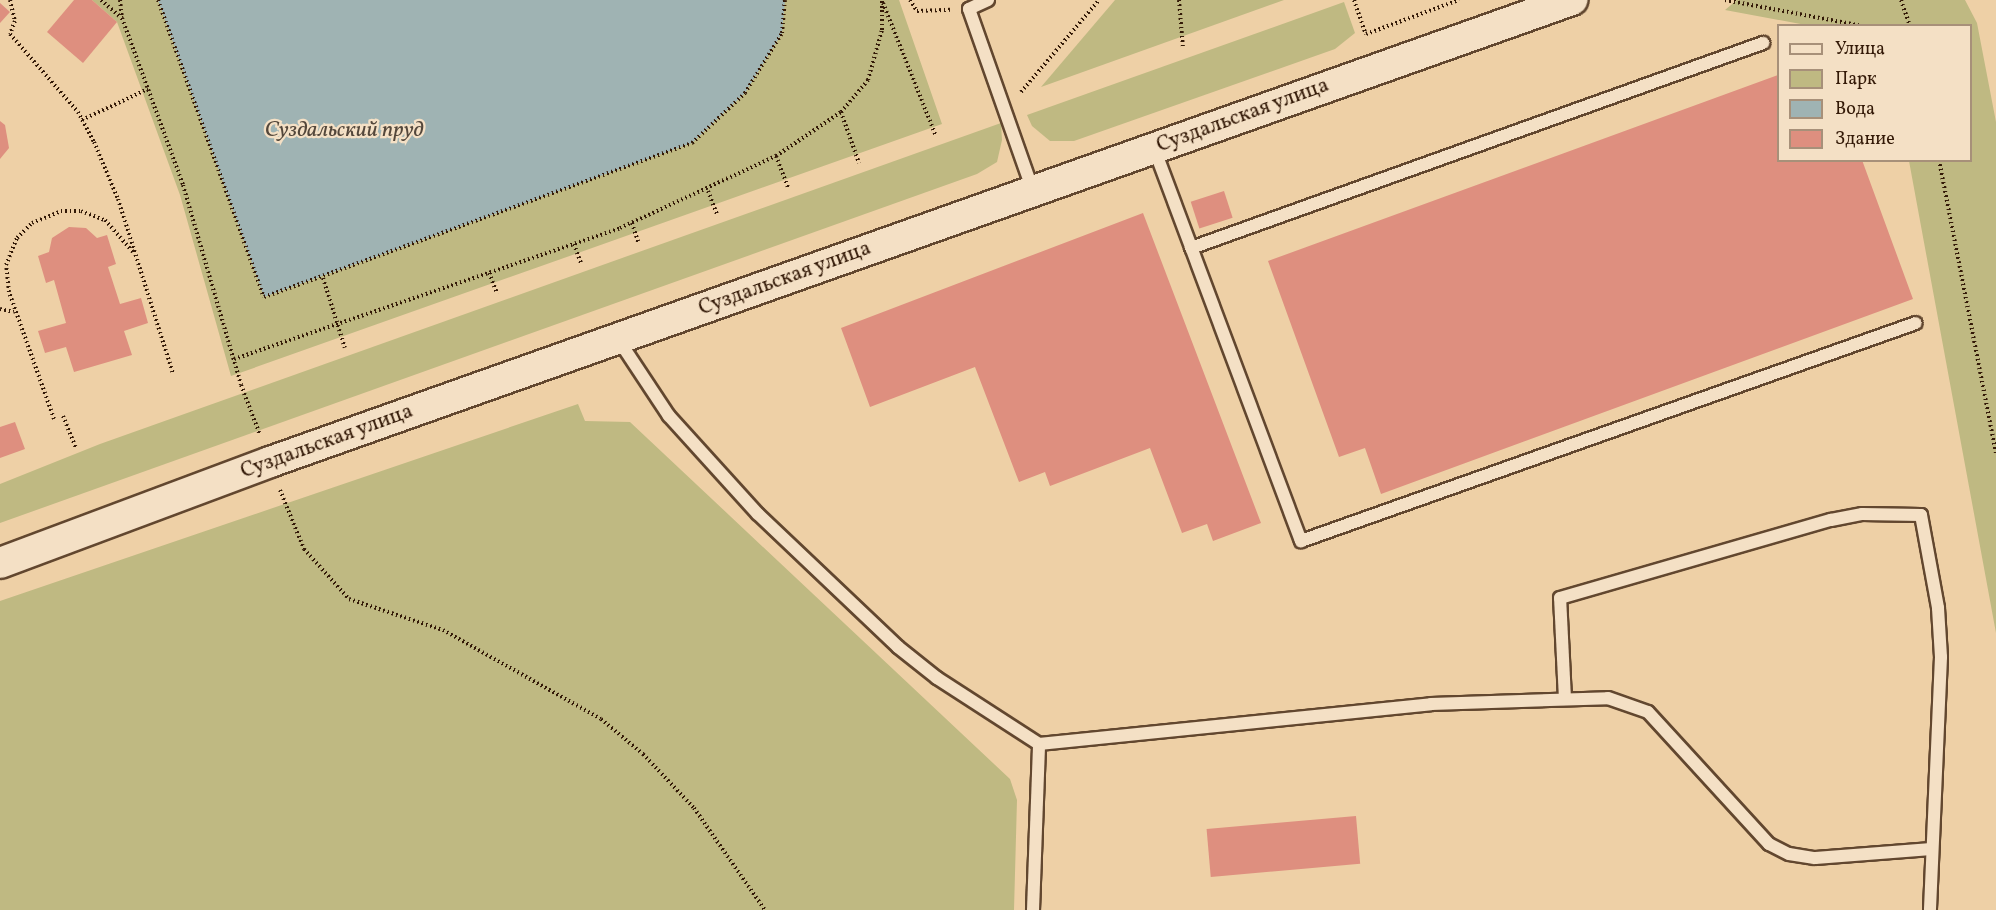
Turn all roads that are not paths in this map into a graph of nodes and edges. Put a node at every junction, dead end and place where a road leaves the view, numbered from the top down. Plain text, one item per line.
1 (988, 0) edge
2 (1572, 0) edge
3 (1763, 43) dead end
4 (1154, 148) junction
5 (1033, 191) junction
6 (1191, 248) junction
7 (1916, 323) dead end
8 (618, 339) junction
9 (0, 562) edge
10 (1565, 699) junction
11 (1039, 744) junction
12 (1932, 849) junction
13 (1033, 910) edge
14 (1930, 910) edge

1 - 5 lane
2 - 4 street, Суздальская улица
3 - 6 lane
4 - 5 street, Суздальская улица
4 - 6 lane
5 - 8 street, Суздальская улица
6 - 7 lane
8 - 9 street, Суздальская улица
8 - 11 lane
10 - 11 lane
10 - 12 lane
10 - 12 lane
11 - 13 lane
12 - 14 lane

